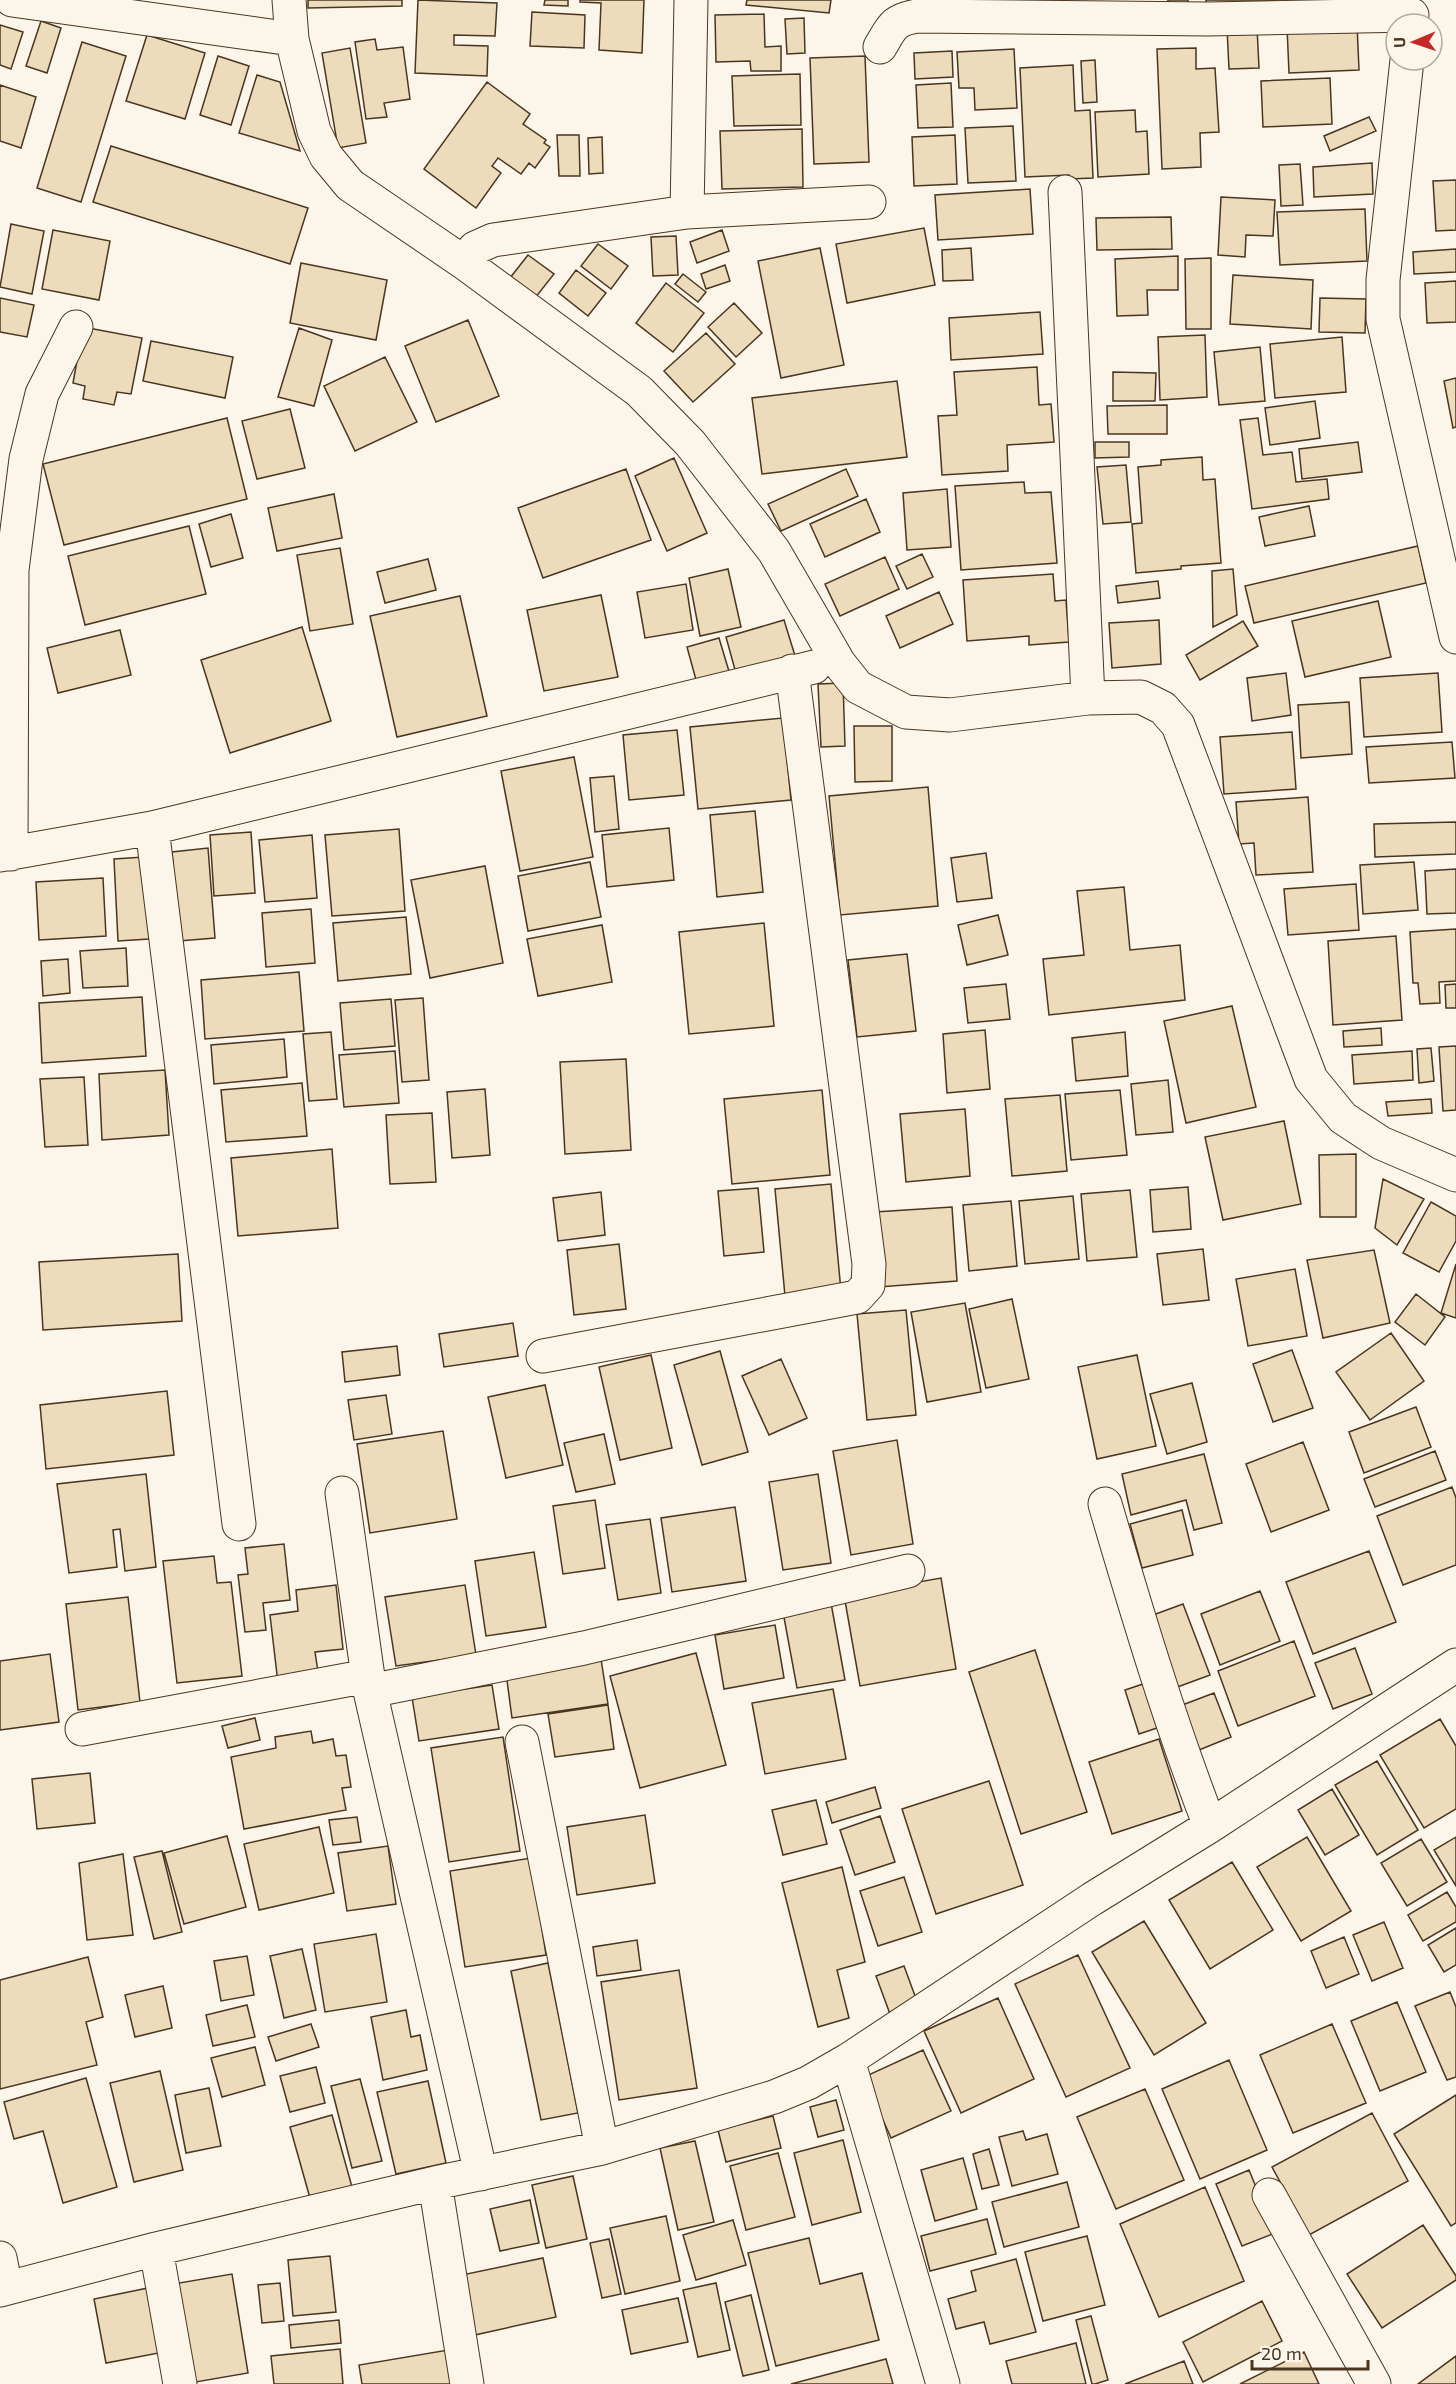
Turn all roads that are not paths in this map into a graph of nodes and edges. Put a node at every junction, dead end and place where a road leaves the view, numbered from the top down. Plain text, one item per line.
1 (12, 0) edge
2 (289, 0) edge
3 (691, 0) edge
4 (1384, 14) edge
5 (292, 39) junction
6 (880, 47) dead end
7 (1406, 72) edge
8 (1065, 192) dead end
9 (869, 202) dead end
10 (687, 212) junction
11 (463, 262) junction
12 (76, 327) dead end
13 (6, 570) edge
14 (1456, 637) edge
15 (839, 663) junction
16 (792, 671) junction
17 (1088, 698) junction
18 (152, 828) junction
19 (6, 854) edge
20 (1456, 1175) edge
21 (543, 1356) dead end
22 (342, 1493) dead end
23 (1105, 1504) dead end
24 (239, 1524) dead end
25 (908, 1571) dead end
26 (1452, 1678) edge
27 (369, 1683) junction
28 (82, 1729) dead end
29 (522, 1742) dead end
30 (1210, 1826) junction
31 (848, 2060) junction
32 (602, 2148) junction
33 (481, 2174) junction
34 (435, 2183) junction
35 (1269, 2195) dead end
36 (156, 2249) junction
37 (2, 2279) edge
38 (180, 2384) edge
39 (467, 2384) edge
40 (943, 2384) edge
41 (1374, 2384) edge

1 - 5 street
2 - 5 street
3 - 10 street
4 - 6 street
5 - 11 street
7 - 14 street
8 - 17 street
9 - 10 street
10 - 11 street
11 - 15 street
12 - 13 street
13 - 19 street
15 - 16 street
15 - 17 street
16 - 18 street
16 - 21 street
17 - 20 street
18 - 19 street
18 - 24 street
22 - 27 street
23 - 30 street
25 - 27 street
26 - 30 street
27 - 28 street
27 - 33 street
29 - 32 street
30 - 31 street
31 - 32 street
31 - 40 street
32 - 33 street
33 - 34 street
34 - 36 street
34 - 39 street
35 - 41 street
36 - 37 street
36 - 38 street

